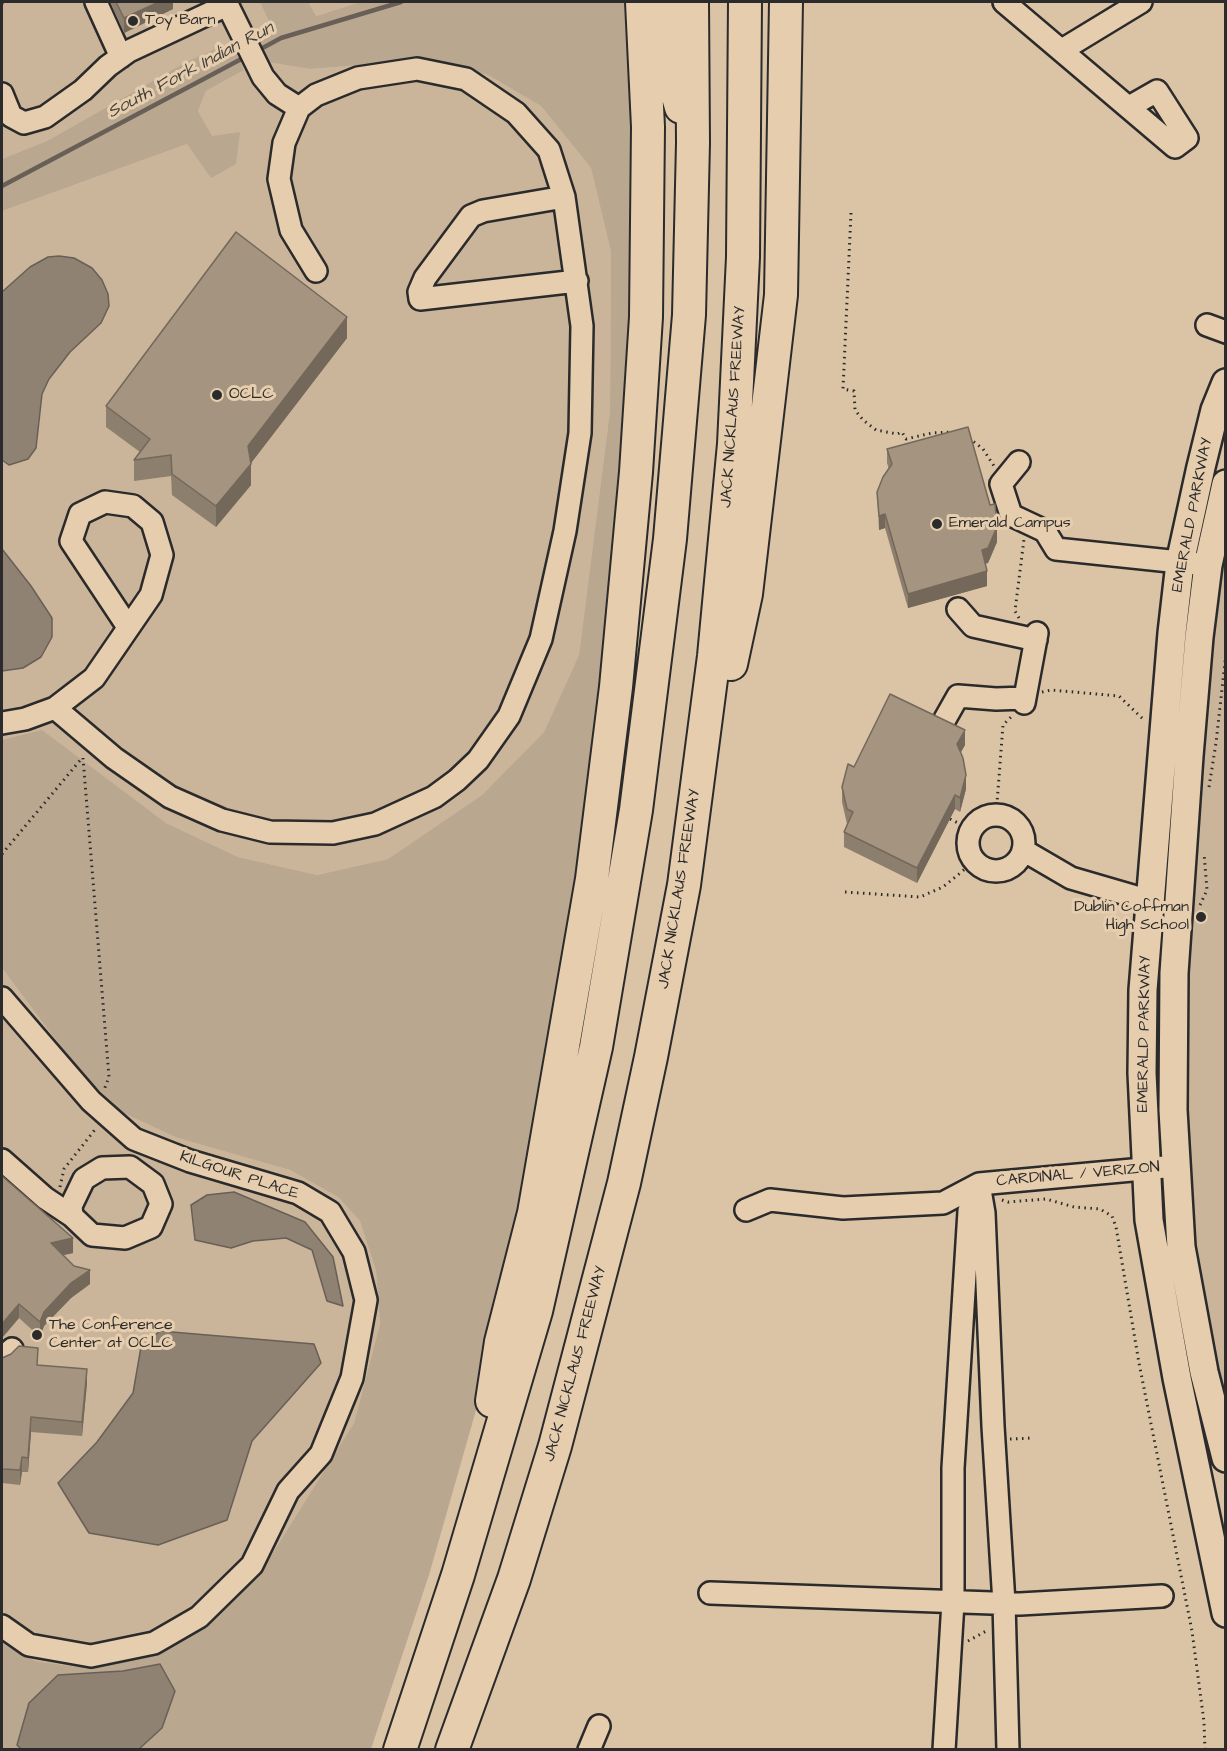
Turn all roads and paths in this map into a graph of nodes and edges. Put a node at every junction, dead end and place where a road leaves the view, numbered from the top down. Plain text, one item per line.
1 (96, 2) edge
2 (642, 2) edge
3 (667, 2) edge
4 (692, 2) edge
5 (745, 2) edge
6 (786, 2) edge
7 (1004, 2) edge
8 (1141, 2) edge
9 (227, 3) edge
10 (1062, 50) junction
11 (121, 57) junction
12 (2, 94) edge
13 (1129, 106) dead end
14 (299, 108) junction
15 (693, 143) junction
16 (564, 197) junction
17 (851, 213) dead end
18 (316, 271) dead end
19 (577, 281) junction
20 (1226, 383) edge
21 (956, 433) edge
22 (923, 435) junction
23 (966, 436) edge
24 (925, 441) edge
25 (1019, 462) dead end
26 (998, 470) dead end
27 (1226, 484) edge
28 (1019, 534) dead end
29 (1180, 563) junction
30 (1208, 565) junction
31 (958, 609) dead end
32 (128, 627) junction
33 (1032, 632) junction
34 (1226, 653) edge
35 (1021, 705) junction
36 (55, 708) junction
37 (945, 719) edge
38 (2, 723) edge
39 (1150, 726) dead end
40 (89, 737) junction
41 (82, 758) junction
42 (1208, 790) dead end
43 (950, 819) edge
44 (966, 826) junction
45 (1204, 847) dead end
46 (1023, 850) dead end
47 (2, 854) edge
48 (684, 885) junction
49 (845, 892) dead end
50 (1150, 901) junction
51 (1197, 912) dead end
52 (2, 998) edge
53 (96, 1106) junction
54 (134, 1139) junction
55 (2, 1160) edge
56 (1176, 1166) junction
57 (126, 1167) junction
58 (1146, 1170) junction
59 (979, 1184) junction
60 (746, 1210) dead end
61 (66, 1211) junction
62 (1226, 1458) edge
63 (479, 1505) junction
64 (710, 1593) dead end
65 (1162, 1596) dead end
66 (953, 1602) junction
67 (1004, 1612) junction
68 (1226, 1613) edge
69 (2, 1626) edge
70 (950, 1651) junction
71 (599, 1726) dead end
72 (400, 1749) edge
73 (452, 1749) edge
74 (589, 1749) edge
75 (944, 1749) edge
76 (1008, 1749) edge
77 (1204, 1749) edge

1 - 11 street
2 - 63 highway
3 - 15 highway
4 - 15 highway
5 - 48 highway, JACK NICKLAUS FREEWAY
6 - 48 highway
7 - 10 street
8 - 10 street
9 - 11 street
9 - 14 street
10 - 13 street
11 - 12 street
14 - 16 street
14 - 18 street
15 - 63 highway
16 - 19 street
16 - 19 street
17 - 22 path
19 - 40 street
20 - 29 main road, EMERALD PARKWAY
21 - 22 path
22 - 24 path
23 - 26 path
25 - 29 street
27 - 30 main road, EMERALD PARKWAY
28 - 33 path
29 - 30 street
29 - 50 main road, EMERALD PARKWAY
30 - 56 main road, EMERALD PARKWAY
31 - 33 street
32 - 32 street
32 - 36 street
33 - 35 street
34 - 42 path
35 - 37 street
35 - 39 path
35 - 44 path
36 - 38 street
36 - 40 street
40 - 41 path
41 - 47 path
41 - 53 path
43 - 44 path
44 - 49 path
45 - 51 path
46 - 50 street
48 - 73 highway, JACK NICKLAUS FREEWAY
50 - 58 main road, EMERALD PARKWAY
52 - 53 street, KILGOUR PLACE
53 - 54 street, KILGOUR PLACE
53 - 61 path
54 - 57 street
54 - 69 street, KILGOUR PLACE
55 - 61 street
56 - 58 street, CARDINAL / VERIZON
56 - 62 main road, EMERALD PARKWAY
57 - 61 street
57 - 61 street
58 - 59 street, CARDINAL / VERIZON
58 - 68 main road, EMERALD PARKWAY
59 - 60 street
59 - 66 street
59 - 67 street
59 - 77 path
63 - 72 highway
64 - 66 street
65 - 67 street
66 - 67 street
66 - 70 street
67 - 70 path
67 - 76 street
70 - 75 street
71 - 74 street

